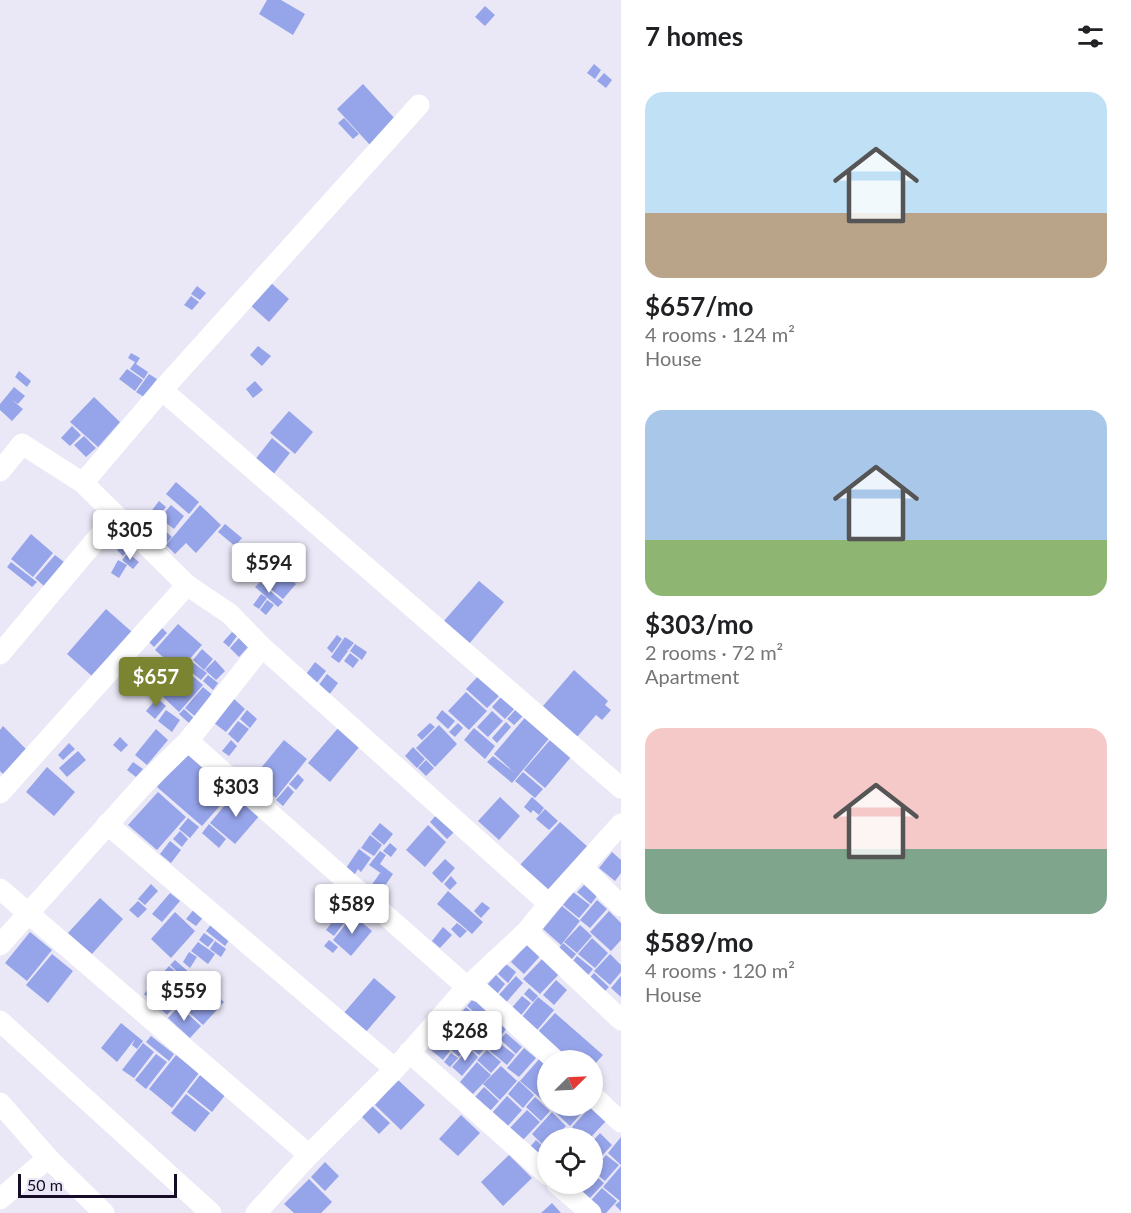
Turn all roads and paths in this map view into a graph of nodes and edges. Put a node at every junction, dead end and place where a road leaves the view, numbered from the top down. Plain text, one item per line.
1 (419, 105) dead end
2 (162, 390) junction
3 (0, 471) edge
4 (83, 483) junction
5 (116, 516) junction
6 (188, 585) junction
7 (262, 647) junction
8 (0, 654) edge
9 (188, 741) junction
10 (621, 788) edge
11 (0, 793) edge
12 (107, 824) junction
13 (621, 824) edge
14 (583, 868) junction
15 (0, 889) edge
16 (549, 903) junction
17 (621, 906) edge
18 (28, 914) junction
19 (527, 931) junction
20 (0, 945) edge
21 (467, 987) junction
22 (621, 1020) edge
23 (0, 1021) edge
24 (544, 1050) edge
25 (409, 1052) junction
26 (395, 1069) junction
27 (0, 1103) edge
28 (603, 1105) edge
29 (621, 1122) edge
30 (309, 1155) junction
31 (48, 1158) junction
32 (537, 1165) edge
33 (569, 1194) edge
34 (0, 1199) edge
35 (104, 1213) edge
36 (211, 1213) edge
37 (256, 1213) edge
38 (591, 1213) edge

1 - 2 street
2 - 4 street
2 - 10 street
3 - 4 street
4 - 5 street
5 - 6 street
5 - 8 street
6 - 7 street
6 - 11 street
7 - 9 street
7 - 16 street
9 - 12 street
9 - 21 street
12 - 18 street
12 - 26 street
13 - 14 street
14 - 16 street
14 - 17 street
15 - 18 street
16 - 19 street
18 - 20 street
18 - 30 street
19 - 21 street
19 - 22 street
21 - 24 street
21 - 25 street
23 - 36 street
25 - 26 street
25 - 32 street
26 - 30 street
27 - 31 street
28 - 29 street
30 - 37 street
31 - 34 street
31 - 35 street
33 - 38 street

